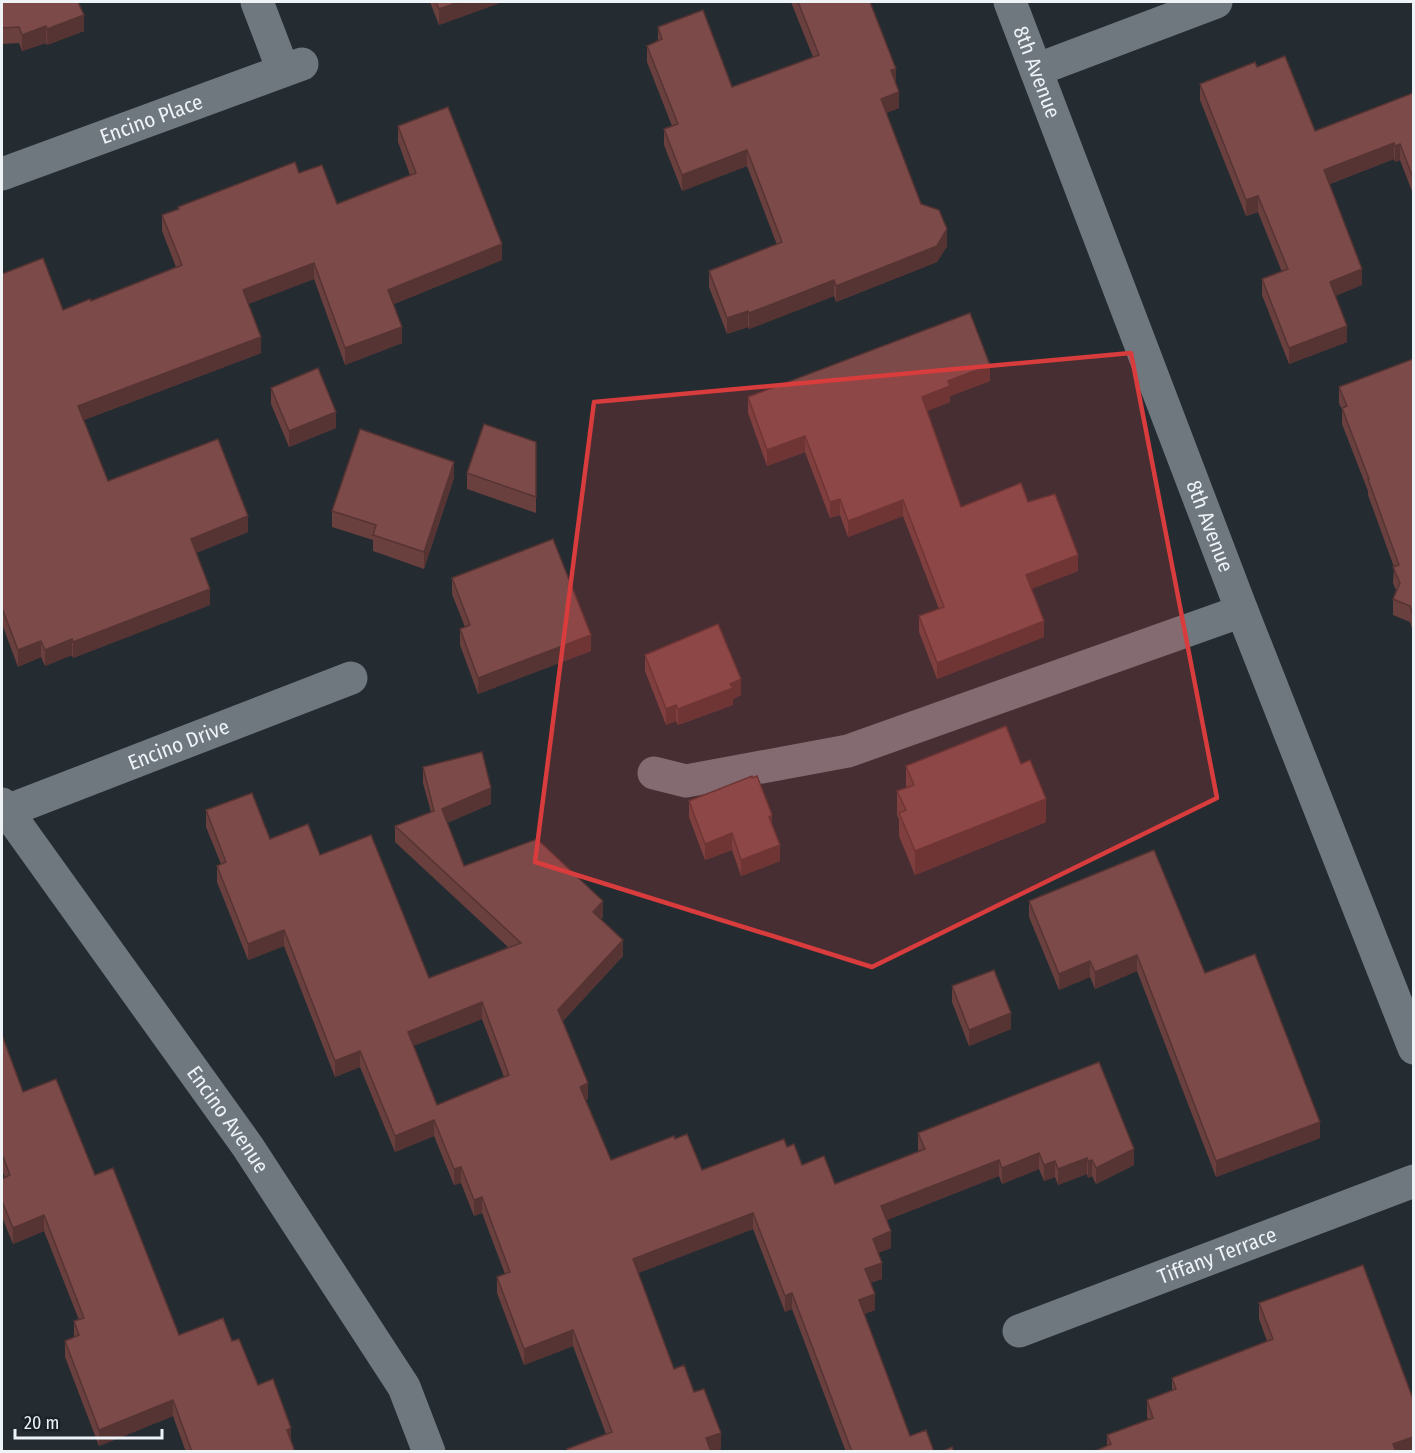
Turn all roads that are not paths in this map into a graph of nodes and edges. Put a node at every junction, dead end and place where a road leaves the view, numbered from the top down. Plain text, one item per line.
1 (257, 2) edge
2 (1010, 2) edge
3 (1216, 2) edge
4 (1036, 70) junction
5 (2, 174) edge
6 (1242, 611) junction
7 (351, 678) dead end
8 (654, 773) dead end
9 (4, 807) edge
10 (1413, 1048) edge
11 (1413, 1181) edge
12 (1019, 1331) dead end
13 (429, 1452) edge

1 - 5 street, Encino Place
2 - 4 street, 8th Avenue
3 - 4 street
4 - 6 street, 8th Avenue
6 - 8 street
6 - 10 street, 8th Avenue
7 - 9 street, Encino Drive
9 - 13 street, Encino Avenue
11 - 12 street, Tiffany Terrace

